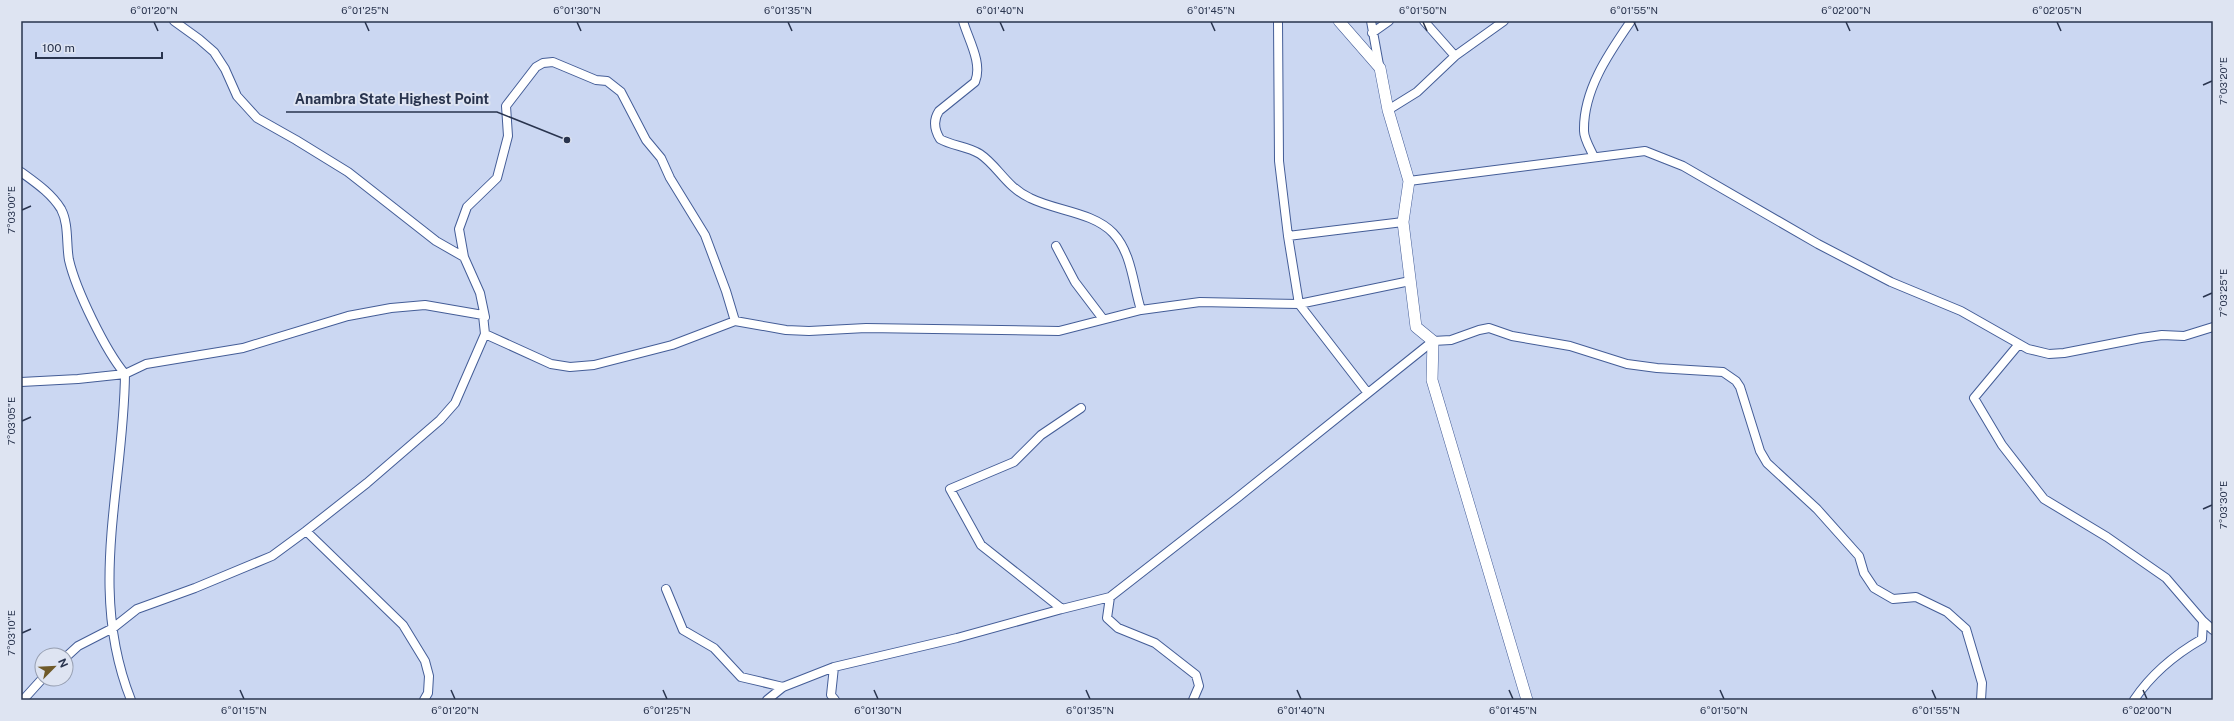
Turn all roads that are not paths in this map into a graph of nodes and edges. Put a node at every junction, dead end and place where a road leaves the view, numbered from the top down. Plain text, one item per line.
1 (174, 21) edge
2 (964, 21) edge
3 (1278, 21) edge
4 (1339, 21) edge
5 (1371, 21) edge
6 (1389, 21) edge
7 (1424, 21) edge
8 (1504, 21) edge
9 (1631, 21) edge
10 (1372, 33) junction
11 (1454, 56) junction
12 (1380, 68) junction
13 (1388, 110) junction
14 (1594, 157) junction
15 (21, 172) edge
16 (1409, 180) junction
17 (1403, 222) junction
18 (1288, 236) junction
19 (1056, 246) dead end
20 (464, 257) junction
21 (1410, 281) junction
22 (1299, 304) junction
23 (1141, 310) junction
24 (483, 316) junction
25 (1103, 319) junction
26 (735, 321) junction
27 (2213, 327) edge
28 (485, 334) junction
29 (1433, 341) junction
30 (2019, 344) junction
31 (125, 374) junction
32 (21, 382) edge
33 (21, 385) edge
34 (1367, 392) junction
35 (1081, 408) dead end
36 (306, 531) junction
37 (666, 589) dead end
38 (1110, 597) junction
39 (1062, 609) junction
40 (2203, 621) junction
41 (113, 628) junction
42 (2213, 630) edge
43 (74, 650) edge
44 (834, 667) junction
45 (35, 687) edge
46 (783, 687) junction
47 (23, 700) edge
48 (131, 700) edge
49 (424, 700) edge
50 (768, 700) edge
51 (835, 700) edge
52 (1193, 700) edge
53 (1526, 700) edge
54 (1981, 700) edge
55 (2134, 700) edge

1 - 20 street
2 - 23 street
3 - 18 street
4 - 12 main road
5 - 10 street
6 - 10 street
7 - 11 street
8 - 11 street
9 - 14 street
10 - 12 street
11 - 13 street
12 - 13 main road
13 - 16 main road
14 - 16 street
14 - 30 street
15 - 31 street
16 - 17 main road
17 - 18 street
17 - 21 main road
18 - 22 street
19 - 25 street
20 - 24 street
20 - 26 street
21 - 22 street
21 - 29 main road
22 - 23 street
22 - 34 street
23 - 25 street
24 - 28 street
24 - 31 street
25 - 26 street
26 - 28 street
27 - 30 street
28 - 36 street
29 - 34 street
29 - 53 main road
29 - 54 street
30 - 40 street
31 - 32 street
31 - 41 street
32 - 33 street
34 - 38 street
35 - 39 street
36 - 41 street
36 - 49 street
37 - 46 street
38 - 39 street
38 - 52 street
39 - 44 street
40 - 42 street
40 - 55 street
41 - 43 street
41 - 48 street
44 - 46 street
44 - 51 street
45 - 47 street
46 - 50 street

